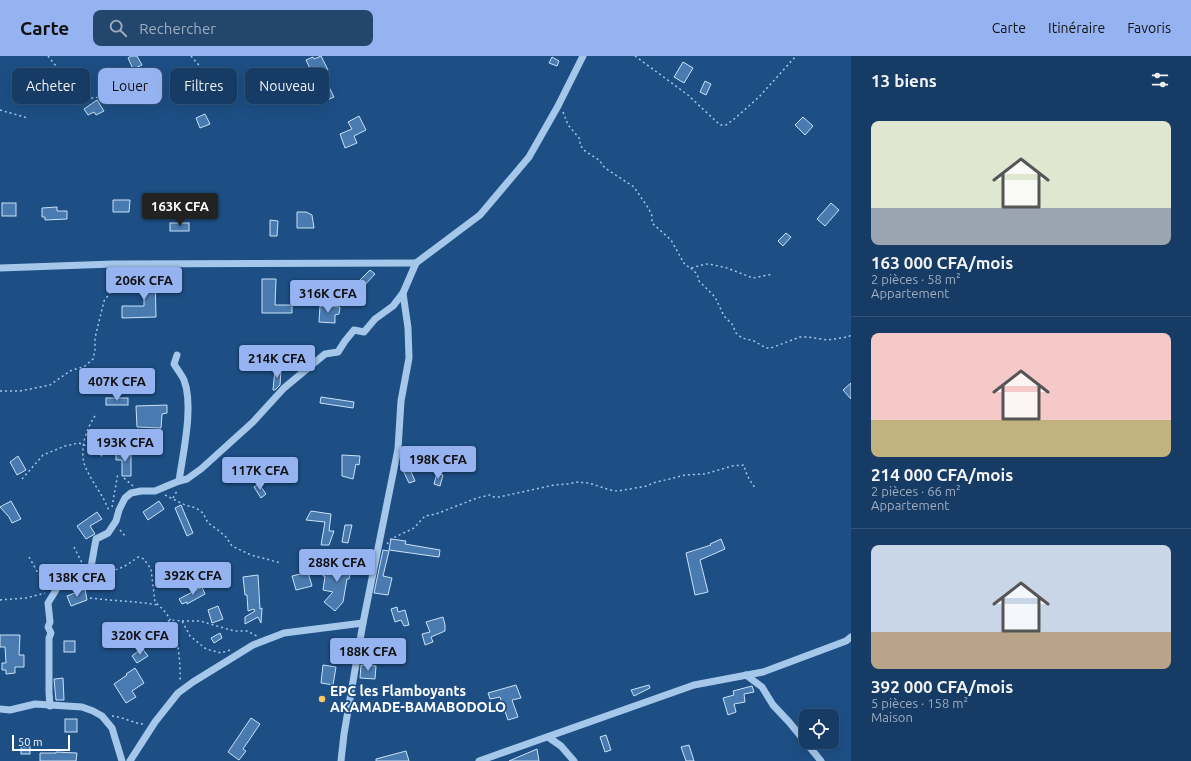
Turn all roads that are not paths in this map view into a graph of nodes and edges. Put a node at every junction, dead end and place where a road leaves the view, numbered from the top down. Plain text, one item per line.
1 (583, 56) edge
2 (416, 263) junction
3 (0, 268) edge
4 (403, 293) junction
5 (177, 355) dead end
6 (179, 481) junction
7 (87, 574) road end
8 (54, 591) road end
9 (363, 623) junction
10 (851, 637) edge
11 (746, 675) junction
12 (50, 706) junction
13 (0, 710) edge
14 (548, 737) junction
15 (122, 761) edge
16 (130, 761) edge
17 (341, 761) edge
18 (479, 761) edge
19 (574, 761) edge
20 (821, 761) edge

1 - 2 street
2 - 3 street
2 - 4 street
4 - 6 street
4 - 9 street
5 - 6 street
6 - 7 street
8 - 12 street
9 - 16 street
9 - 17 street
10 - 11 street
11 - 14 street
11 - 20 street
12 - 13 street
12 - 15 street
14 - 18 street
14 - 19 street

